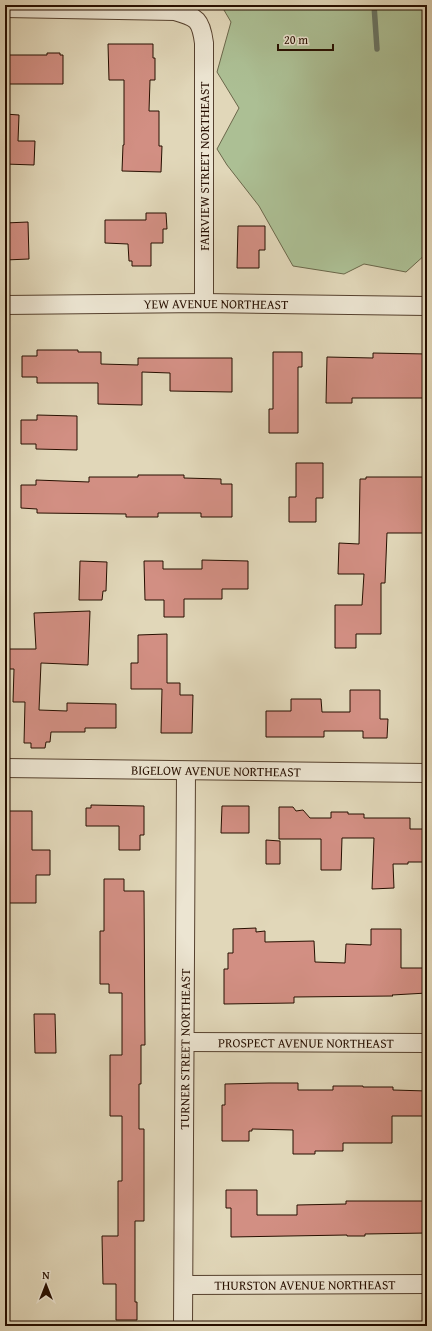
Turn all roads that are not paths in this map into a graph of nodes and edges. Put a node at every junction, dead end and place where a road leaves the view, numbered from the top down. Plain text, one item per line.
1 (5, 8) edge
2 (204, 303) junction
3 (5, 304) edge
4 (427, 306) edge
5 (5, 768) edge
6 (186, 771) junction
7 (427, 773) edge
8 (185, 1042) junction
9 (427, 1043) edge
10 (427, 1284) edge
11 (184, 1285) junction
12 (183, 1326) edge

1 - 2 street, FAIRVIEW STREET NORTHEAST
2 - 3 street, YEW AVENUE NORTHEAST
2 - 4 street, YEW AVENUE NORTHEAST
5 - 6 street, BIGELOW AVENUE NORTHEAST
6 - 7 street, BIGELOW AVENUE NORTHEAST
6 - 8 street, TURNER STREET NORTHEAST
8 - 9 street, PROSPECT AVENUE NORTHEAST
8 - 11 street, TURNER STREET NORTHEAST
10 - 11 street, THURSTON AVENUE NORTHEAST
11 - 12 street, TURNER STREET NORTHEAST

